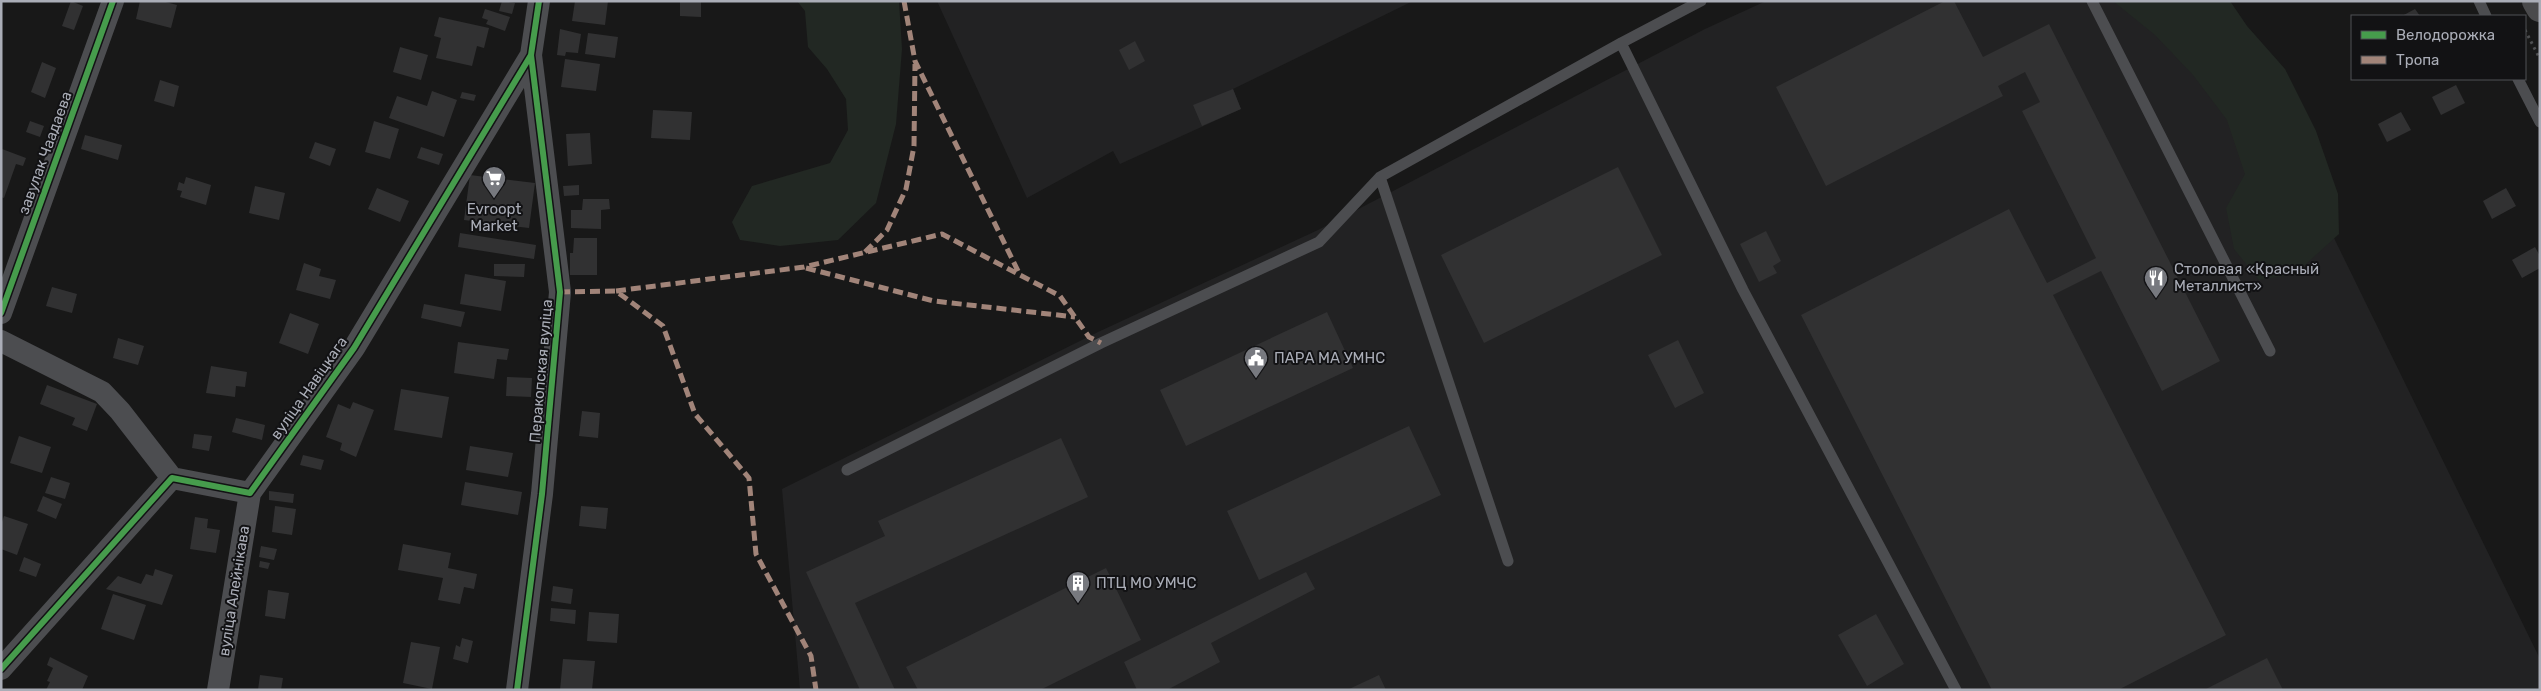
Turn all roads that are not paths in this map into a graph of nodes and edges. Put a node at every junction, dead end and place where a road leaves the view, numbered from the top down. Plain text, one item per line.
1 (113, 1) edge
2 (539, 1) edge
3 (1701, 1) edge
4 (2092, 1) edge
5 (2479, 1) edge
6 (2536, 1) edge
7 (2540, 8) edge
8 (2486, 15) edge
9 (1621, 43) junction
10 (531, 55) junction
11 (2519, 80) edge
12 (2540, 122) edge
13 (1380, 177) junction
14 (1, 313) edge
15 (1, 341) edge
16 (2270, 351) dead end
17 (847, 470) dead end
18 (172, 478) junction
19 (250, 493) junction
20 (1508, 561) dead end
21 (1, 669) edge
22 (218, 690) edge
23 (518, 690) edge
24 (1956, 690) edge

1 - 14 street, завулак Чаадаева
2 - 10 street, вуліца Навіцкага
3 - 9 lane
4 - 16 lane
5 - 8 lane
6 - 7 main road
9 - 13 lane
9 - 24 lane
10 - 19 street, вуліца Навіцкага
10 - 23 street, Перакопская вуліца
11 - 12 lane
13 - 17 lane
13 - 20 lane
15 - 18 street
18 - 19 street
18 - 21 street
19 - 22 street, вуліца Алейнікава

